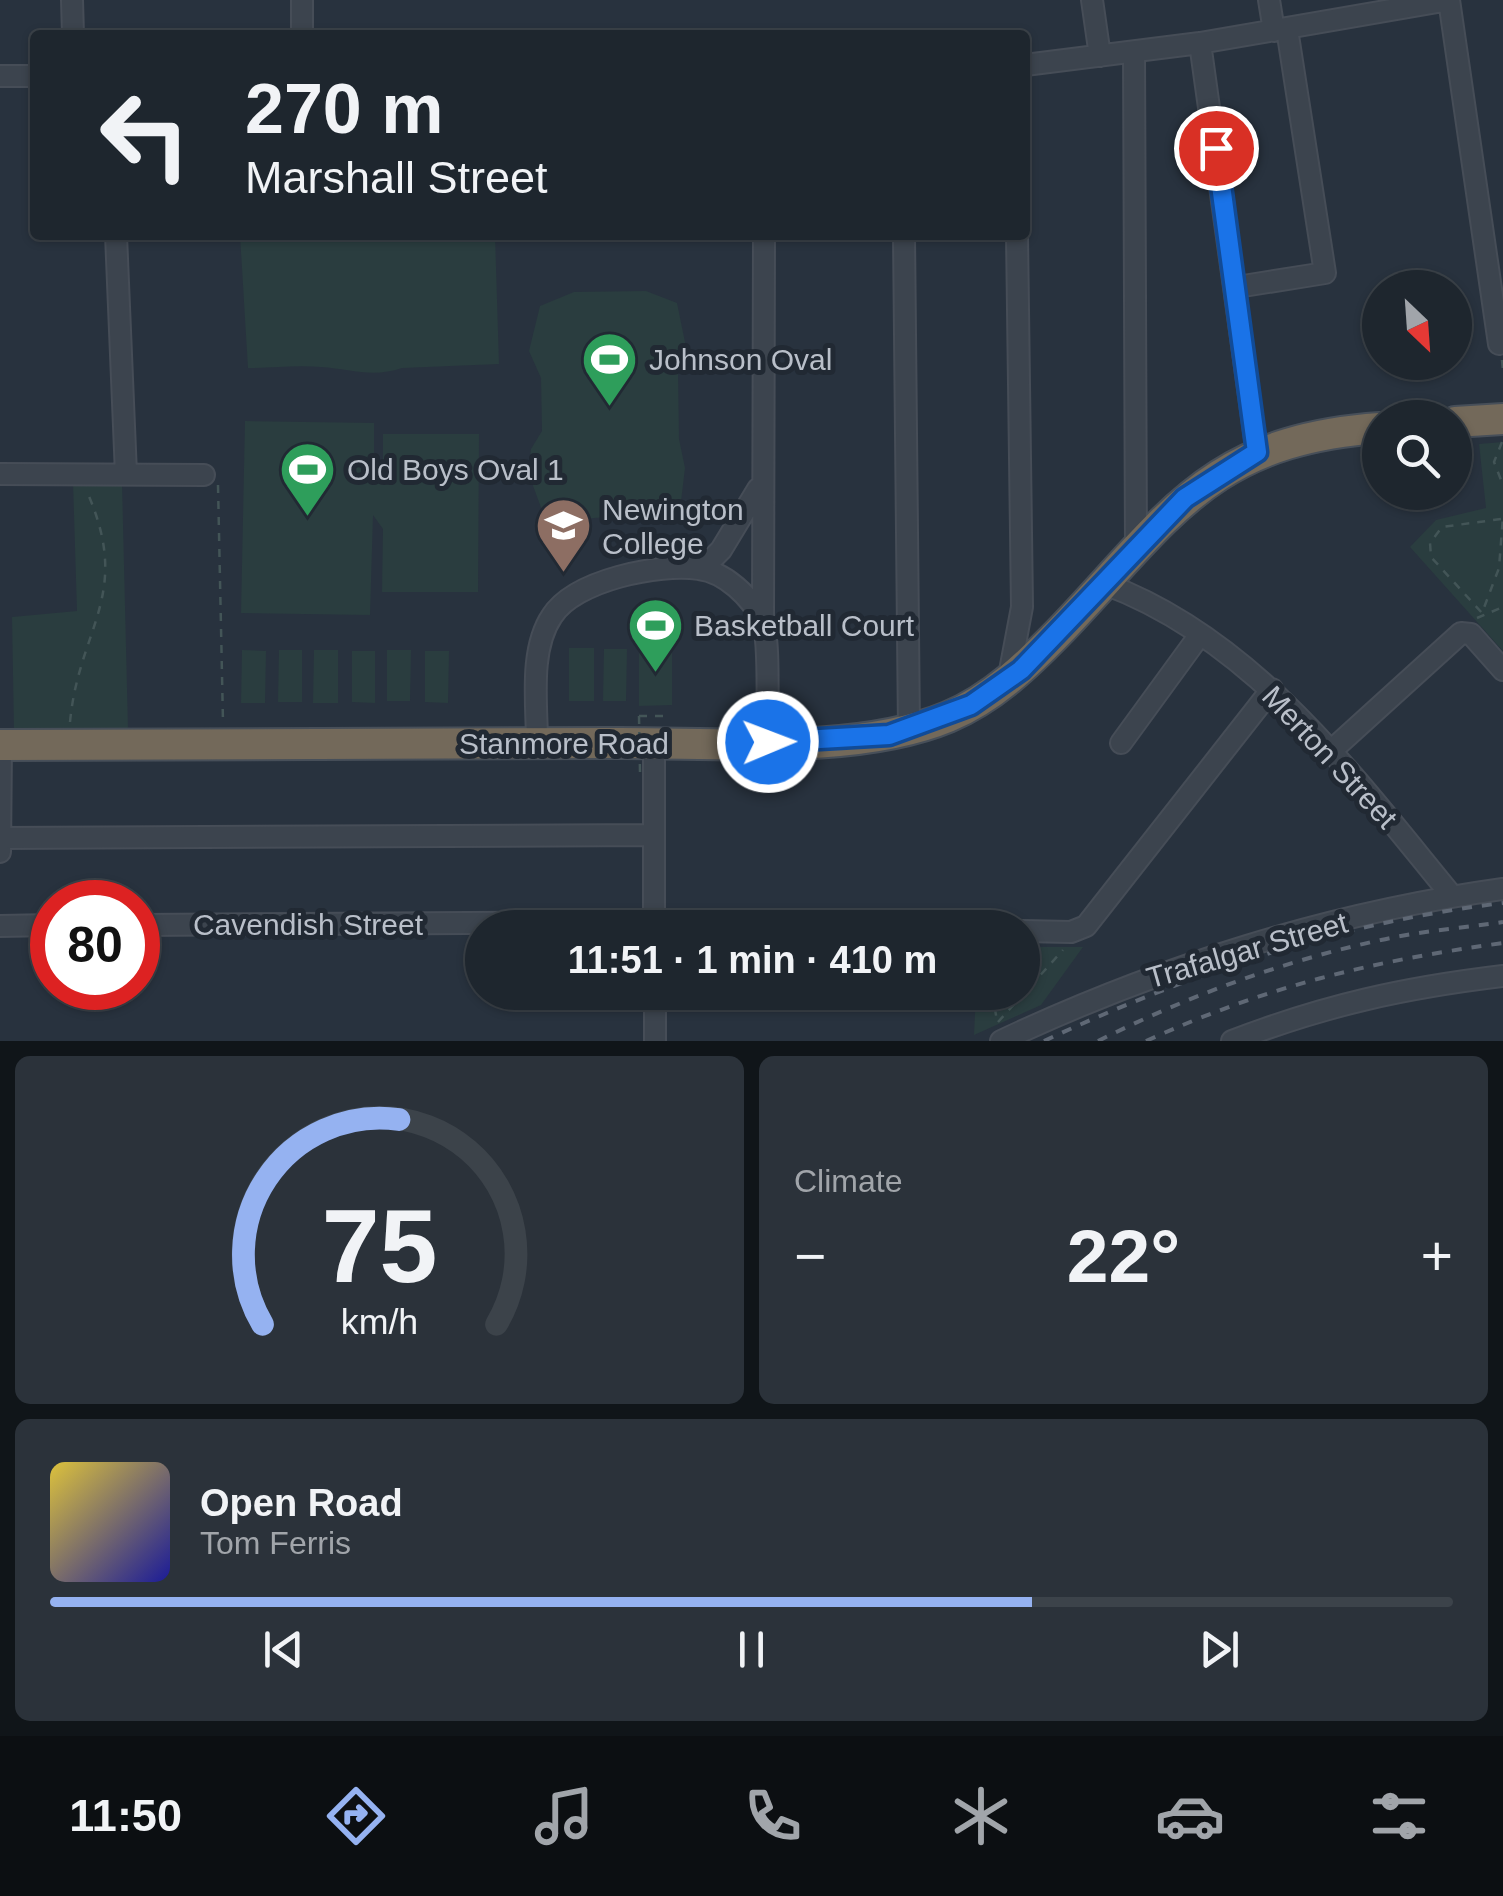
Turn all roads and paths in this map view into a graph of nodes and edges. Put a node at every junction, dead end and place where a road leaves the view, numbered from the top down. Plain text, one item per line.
1 (72, 0) edge
2 (302, 0) edge
3 (1092, 0) edge
4 (1269, 0) edge
5 (1449, 0) edge
6 (73, 30) edge
7 (302, 30) edge
8 (1280, 30) junction
9 (1200, 44) junction
10 (1134, 52) junction
11 (1100, 56) junction
12 (1030, 65) edge
13 (0, 76) edge
14 (30, 76) edge
15 (116, 240) edge
16 (764, 240) edge
17 (904, 240) edge
18 (1016, 240) edge
19 (1237, 288) junction
20 (1499, 344) dead end
21 (1503, 419) edge
22 (1472, 421) edge
23 (1362, 429) edge
24 (1503, 441) edge
25 (1257, 452) junction
26 (210, 473) joint
27 (0, 474) edge
28 (79, 474) junction
29 (126, 474) junction
30 (761, 484) junction
31 (1503, 485) edge
32 (1502, 517) edge
33 (1122, 566) junction
34 (702, 569) junction
35 (1503, 607) edge
36 (1022, 608) junction
37 (1482, 613) junction
38 (763, 621) junction
39 (1461, 633) junction
40 (1055, 636) junction
41 (1198, 636) junction
42 (1503, 670) edge
43 (1007, 682) junction
44 (1272, 689) junction
45 (909, 721) junction
46 (70, 724) dead end
47 (224, 724) dead end
48 (654, 725) junction
49 (768, 742) junction
50 (536, 744) junction
51 (1121, 744) dead end
52 (0, 746) edge
53 (1332, 750) junction
54 (640, 772) dead end
55 (654, 834) junction
56 (0, 838) edge
57 (0, 852) edge
58 (1503, 888) edge
59 (1452, 896) junction
60 (656, 910) edge
61 (465, 923) edge
62 (30, 925) edge
63 (160, 925) edge
64 (0, 926) edge
65 (1040, 931) edge
66 (1068, 944) dead end
67 (1503, 976) edge
68 (655, 1010) edge
69 (999, 1030) edge
70 (1282, 1032) edge
71 (654, 1041) edge
72 (1232, 1041) edge

1 - 6 street
2 - 7 street
3 - 11 street
4 - 8 street
5 - 8 street
5 - 20 street
8 - 9 street
8 - 19 street
9 - 10 street
9 - 19 street
10 - 11 street
10 - 33 street
11 - 12 street
13 - 14 street
15 - 29 street
16 - 30 street
17 - 45 street
18 - 36 street
19 - 25 street
21 - 22 highway
23 - 25 highway, Stanmore Road
24 - 31 path
25 - 33 highway, Stanmore Road
26 - 29 street
26 - 47 path
27 - 28 street
28 - 29 street
28 - 46 path
30 - 34 street
30 - 38 street
32 - 37 path
32 - 37 path
33 - 40 highway, Stanmore Road
33 - 41 street, Merton Street
34 - 38 street
34 - 50 street
35 - 37 path
36 - 40 street
36 - 43 street
37 - 39 path
38 - 49 street
39 - 42 street
39 - 53 street
40 - 43 highway, Stanmore Road
41 - 44 street, Merton Street
41 - 51 street
43 - 45 highway, Stanmore Road
44 - 53 street, Merton Street
44 - 65 street
45 - 49 highway, Stanmore Road
48 - 49 highway, Stanmore Road
48 - 50 highway, Stanmore Road
48 - 54 path, bridge
48 - 55 street
50 - 52 highway, Stanmore Road
52 - 56 street
53 - 59 street, Merton Street
55 - 56 street
55 - 60 street
56 - 57 street
58 - 59 street, Trafalgar Street
59 - 69 street, Trafalgar Street
61 - 63 street, Cavendish Street
62 - 64 street
66 - 69 path
67 - 70 street
68 - 71 street
70 - 72 street

